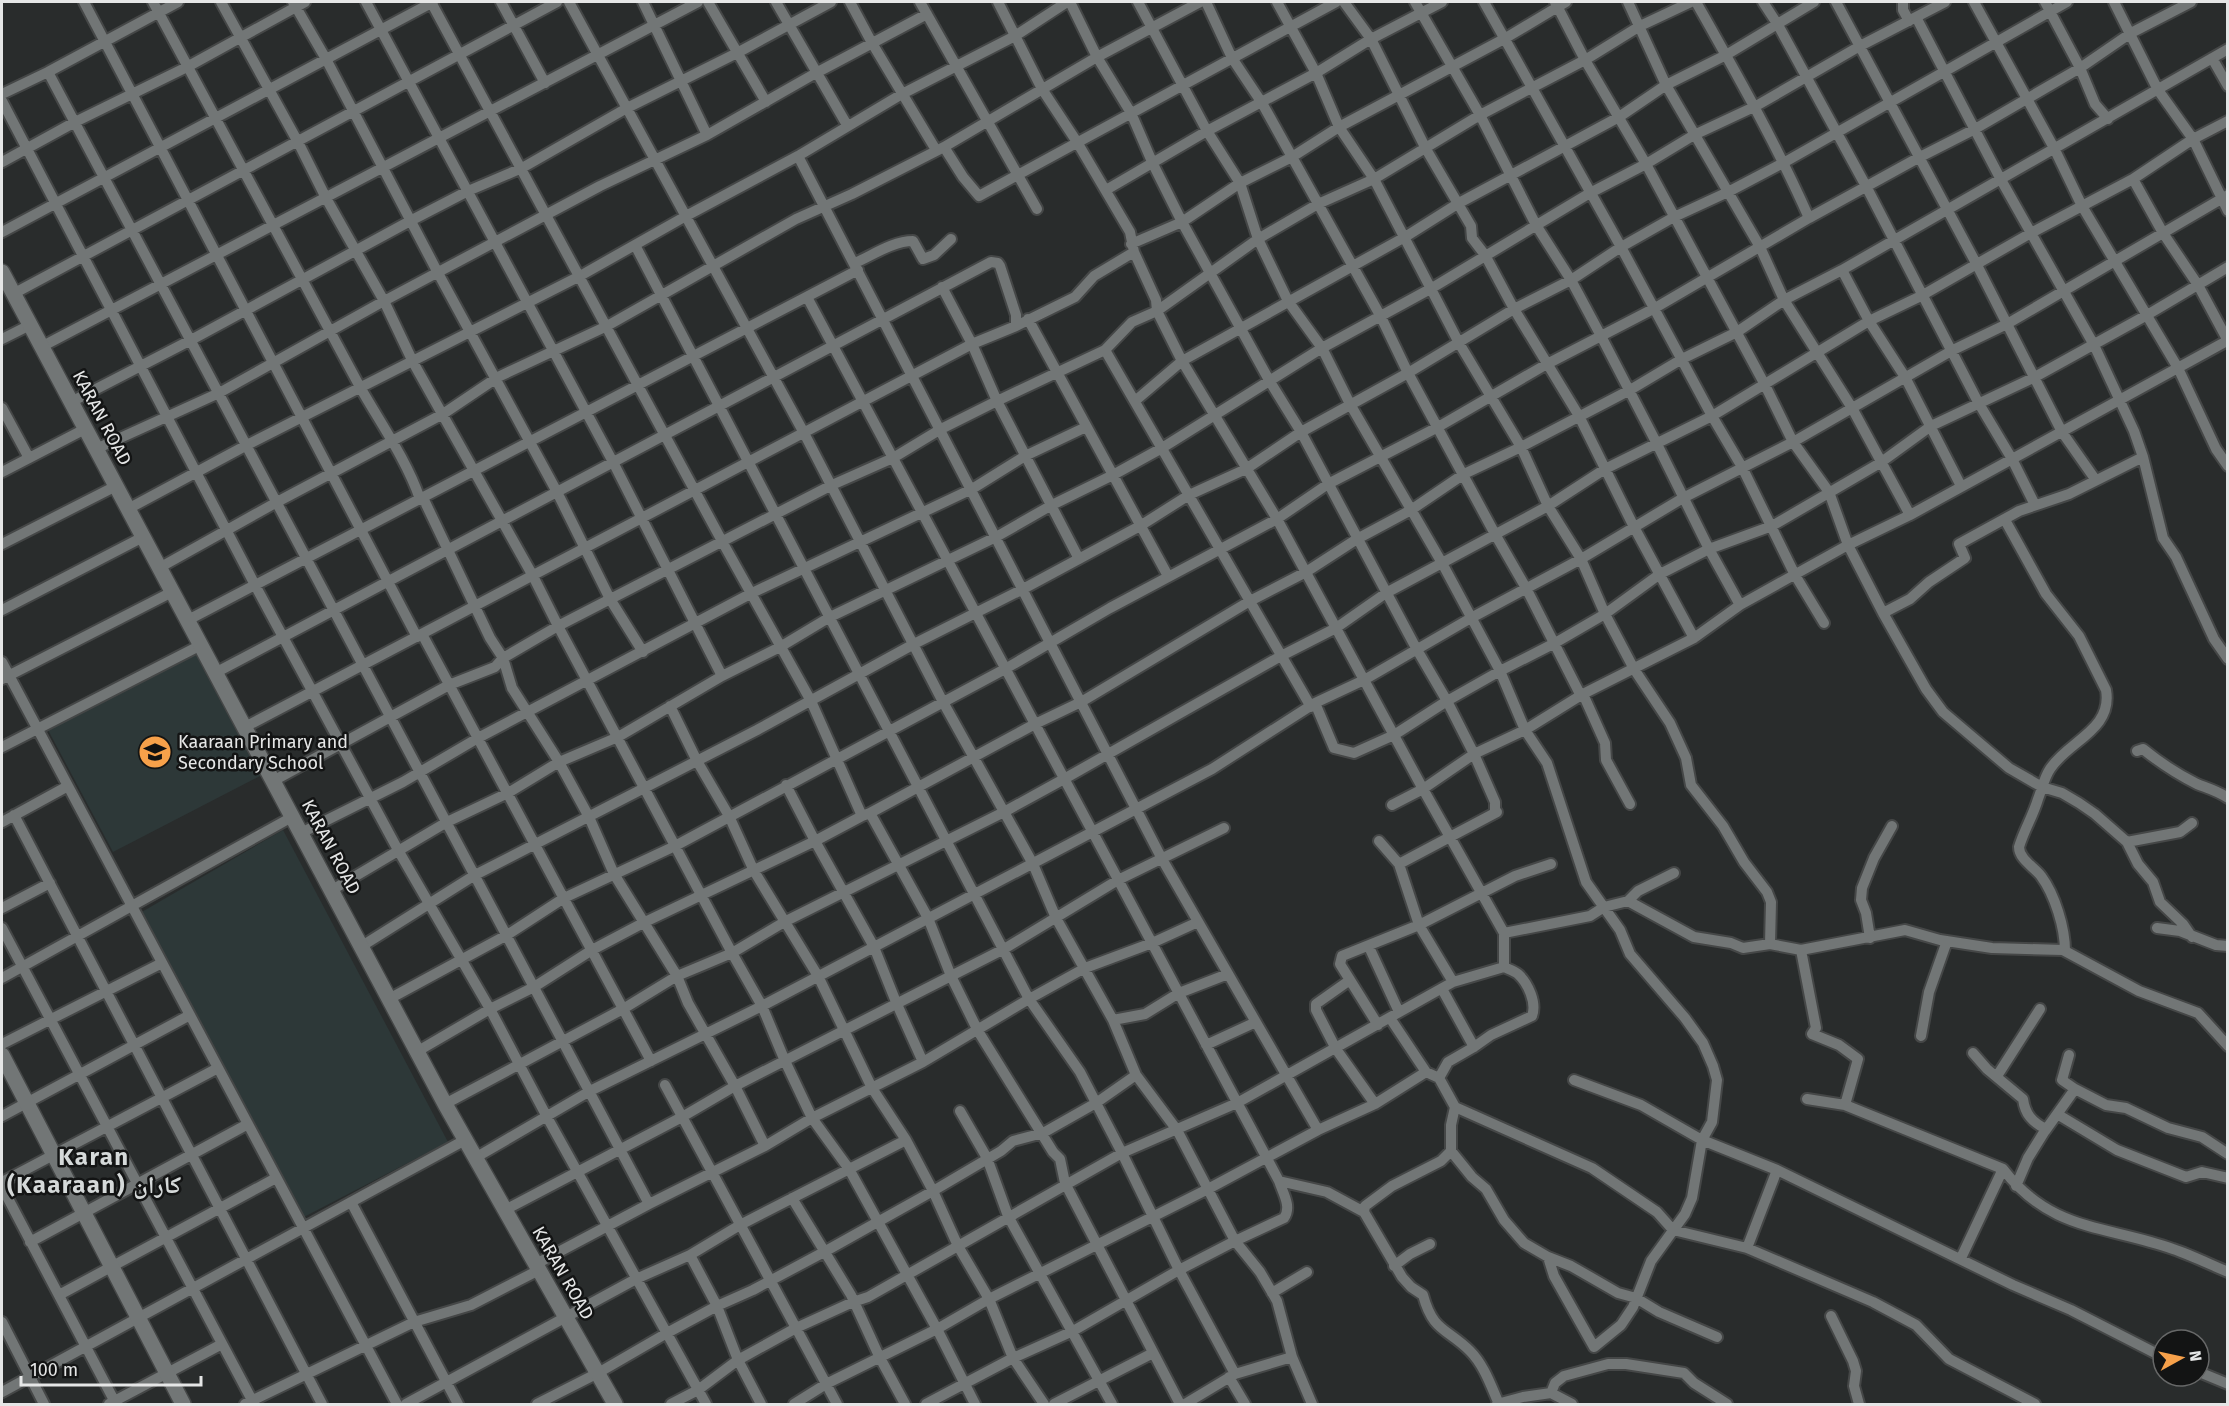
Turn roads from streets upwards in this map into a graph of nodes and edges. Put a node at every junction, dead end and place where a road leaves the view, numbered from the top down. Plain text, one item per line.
1 (84, 2) edge
2 (178, 2) edge
3 (221, 2) edge
4 (366, 2) edge
5 (432, 2) edge
6 (501, 2) edge
7 (557, 2) edge
8 (569, 2) edge
9 (643, 2) edge
10 (698, 2) edge
11 (708, 2) edge
12 (776, 2) edge
13 (831, 2) edge
14 (850, 2) edge
15 (920, 2) edge
16 (998, 2) edge
17 (1069, 2) edge
18 (1138, 2) edge
19 (1200, 2) edge
20 (1206, 2) edge
21 (1277, 2) edge
22 (1336, 2) edge
23 (1344, 2) edge
24 (1415, 2) edge
25 (1442, 2) edge
26 (1484, 2) edge
27 (1628, 2) edge
28 (1691, 2) edge
29 (1696, 2) edge
30 (1763, 2) edge
31 (1814, 2) edge
32 (1836, 2) edge
33 (1903, 2) edge
34 (1945, 2) edge
35 (1974, 2) edge
36 (2067, 2) edge
37 (2114, 2) edge
38 (2191, 2) edge
39 (298, 3) edge
40 (1560, 3) edge
41 (2048, 6) edge
42 (155, 7) edge
43 (1422, 13) junction
44 (927, 14) junction
45 (1912, 19) junction
46 (655, 24) junction
47 (788, 24) junction
48 (514, 25) junction
49 (1778, 25) junction
50 (1640, 26) junction
51 (1152, 27) junction
52 (1290, 27) junction
53 (382, 29) junction
54 (2131, 33) junction
55 (1015, 36) junction
56 (241, 37) junction
57 (1371, 39) junction
58 (1504, 39) junction
59 (105, 41) junction
60 (872, 43) junction
61 (1996, 43) junction
62 (1860, 46) junction
63 (2228, 49) edge
64 (737, 53) junction
65 (459, 54) junction
66 (598, 55) junction
67 (1726, 55) junction
68 (1097, 57) junction
69 (1232, 58) junction
70 (2212, 58) junction
71 (326, 59) junction
72 (1585, 60) junction
73 (187, 67) junction
74 (958, 67) junction
75 (1451, 68) junction
76 (2080, 68) junction
77 (48, 72) junction
78 (1945, 72) junction
79 (816, 73) junction
80 (1316, 73) junction
81 (1807, 77) junction
82 (409, 81) junction
83 (680, 81) junction
84 (545, 83) junction
85 (1183, 85) junction
86 (1666, 85) junction
87 (2228, 86) edge
88 (1532, 88) junction
89 (270, 89) junction
90 (1042, 89) junction
91 (2158, 90) junction
92 (133, 93) junction
93 (2, 94) edge
94 (902, 94) junction
95 (1399, 95) junction
96 (2028, 98) junction
97 (2, 101) edge
98 (766, 102) junction
99 (1262, 103) junction
100 (1891, 103) junction
101 (1756, 106) junction
102 (627, 108) junction
103 (354, 111) junction
104 (491, 112) junction
105 (1131, 113) junction
106 (1480, 115) junction
107 (1619, 117) junction
108 (214, 119) junction
109 (2108, 119) junction
110 (987, 120) junction
111 (2228, 121) edge
112 (75, 122) junction
113 (847, 125) junction
114 (1339, 127) junction
115 (1976, 129) junction
116 (1207, 132) junction
117 (1837, 133) junction
118 (707, 135) junction
119 (1694, 135) junction
120 (440, 138) junction
121 (2193, 139) junction
122 (298, 141) junction
123 (1077, 142) junction
124 (161, 147) junction
125 (1565, 147) junction
126 (27, 148) junction
127 (940, 148) junction
128 (2054, 148) junction
129 (1426, 149) junction
130 (798, 156) junction
131 (1292, 157) junction
132 (1918, 158) junction
133 (656, 161) junction
134 (2, 162) edge
135 (1785, 162) junction
136 (1153, 164) junction
137 (1646, 164) junction
138 (384, 168) junction
139 (522, 168) junction
140 (243, 171) junction
141 (1018, 175) junction
142 (1510, 176) junction
143 (105, 177) junction
144 (2000, 178) junction
145 (2133, 178) junction
146 (1374, 179) junction
147 (1240, 183) junction
148 (1867, 188) junction
149 (1106, 190) junction
150 (468, 191) junction
151 (1728, 192) junction
152 (1590, 193) junction
153 (2224, 197) edge
154 (326, 198) junction
155 (188, 200) junction
156 (56, 203) junction
157 (1459, 203) junction
158 (1318, 204) junction
159 (825, 206) junction
160 (2082, 206) junction
161 (1037, 209) dead end
162 (1946, 210) junction
163 (2228, 211) edge
164 (547, 215) junction
165 (686, 216) junction
166 (1674, 217) junction
167 (1809, 218) junction
168 (412, 220) junction
169 (1182, 222) junction
170 (1536, 225) junction
171 (273, 226) junction
172 (132, 230) junction
173 (2, 232) edge
174 (2031, 233) junction
175 (2163, 233) junction
176 (1405, 237) junction
177 (1258, 238) junction
178 (951, 239) dead end
179 (1893, 239) junction
180 (496, 242) junction
181 (634, 245) junction
182 (1621, 247) junction
183 (1760, 247) junction
184 (1133, 248) junction
185 (355, 252) junction
186 (217, 255) junction
187 (1485, 255) junction
188 (83, 256) junction
189 (2115, 261) junction
190 (1977, 265) junction
191 (715, 266) junction
192 (857, 267) junction
193 (1353, 267) junction
194 (2228, 267) edge
195 (1842, 270) junction
196 (2, 272) edge
197 (438, 273) junction
198 (1209, 273) junction
199 (580, 276) junction
200 (1707, 278) junction
201 (302, 279) junction
202 (1570, 280) junction
203 (161, 284) junction
204 (2198, 285) junction
205 (942, 287) junction
206 (1432, 288) junction
207 (2063, 290) junction
208 (13, 294) junction
209 (661, 296) junction
210 (1921, 296) junction
211 (807, 297) junction
212 (1784, 300) junction
213 (384, 301) junction
214 (1288, 301) junction
215 (528, 302) junction
216 (1655, 308) junction
217 (245, 309) junction
218 (1514, 309) junction
219 (111, 310) junction
220 (1157, 310) junction
221 (2147, 315) junction
222 (1381, 317) junction
223 (883, 318) junction
224 (1028, 319) junction
225 (1869, 321) junction
226 (2007, 324) junction
227 (30, 325) junction
228 (607, 326) junction
229 (1016, 326) junction
230 (1240, 327) junction
231 (747, 328) junction
232 (331, 331) junction
233 (471, 332) junction
234 (1737, 332) junction
235 (1601, 336) junction
236 (2, 339) edge
237 (191, 340) junction
238 (1459, 343) junction
239 (972, 344) junction
240 (833, 345) junction
241 (2094, 345) junction
242 (41, 347) junction
243 (1322, 348) junction
244 (1105, 350) junction
245 (1953, 350) junction
246 (554, 351) junction
247 (1817, 353) junction
248 (693, 356) junction
249 (1682, 359) junction
250 (1182, 361) junction
251 (273, 362) junction
252 (413, 362) junction
253 (1547, 364) junction
254 (141, 366) junction
255 (2178, 368) junction
256 (1056, 372) junction
257 (1408, 373) junction
258 (913, 375) junction
259 (774, 377) junction
260 (1905, 378) junction
261 (2033, 378) junction
262 (496, 379) junction
263 (1269, 380) junction
264 (639, 384) junction
265 (1765, 385) junction
266 (360, 387) junction
267 (1630, 390) junction
268 (219, 393) junction
269 (1492, 396) junction
270 (2120, 400) junction
271 (997, 401) junction
272 (1135, 401) junction
273 (71, 402) junction
274 (863, 402) junction
275 (1978, 402) junction
276 (1350, 404) junction
277 (719, 406) junction
278 (2, 408) edge
279 (1852, 408) junction
280 (586, 412) junction
281 (443, 414) junction
282 (1214, 415) junction
283 (167, 416) junction
284 (1579, 416) junction
285 (1712, 416) junction
286 (304, 418) junction
287 (1931, 426) junction
288 (1086, 427) junction
289 (1438, 427) junction
290 (85, 429) junction
291 (941, 429) junction
292 (1301, 432) junction
293 (2062, 432) junction
294 (804, 433) junction
295 (666, 434) junction
296 (390, 440) junction
297 (530, 441) junction
298 (1656, 442) junction
299 (1793, 442) junction
300 (247, 446) junction
301 (1521, 447) junction
302 (1162, 448) junction
303 (96, 449) junction
304 (1025, 456) junction
305 (2143, 457) junction
306 (28, 458) junction
307 (893, 458) junction
308 (1381, 458) junction
309 (2012, 459) junction
310 (613, 462) junction
311 (748, 462) junction
312 (1880, 463) junction
313 (2228, 466) edge
314 (1742, 467) junction
315 (1246, 468) junction
316 (1605, 469) junction
317 (475, 470) junction
318 (2, 472) edge
319 (196, 473) junction
320 (331, 473) junction
321 (1464, 474) junction
322 (1113, 475) junction
323 (2095, 479) junction
324 (1328, 484) junction
325 (832, 485) junction
326 (116, 486) junction
327 (1961, 486) junction
328 (972, 489) junction
329 (696, 490) junction
330 (557, 492) junction
331 (1829, 492) junction
332 (1189, 495) junction
333 (1683, 498) junction
334 (420, 499) junction
335 (277, 502) junction
336 (1052, 505) junction
337 (2035, 505) junction
338 (1548, 506) junction
339 (128, 509) junction
340 (1411, 510) junction
341 (922, 513) junction
342 (776, 514) junction
343 (1910, 515) junction
344 (642, 519) junction
345 (1277, 519) junction
346 (2005, 520) junction
347 (502, 521) junction
348 (1140, 526) junction
349 (1772, 526) junction
350 (1634, 527) junction
351 (226, 530) junction
352 (361, 530) junction
353 (1495, 534) junction
354 (143, 537) junction
355 (996, 537) junction
356 (1357, 540) junction
357 (2, 542) edge
358 (862, 542) junction
359 (723, 543) junction
360 (1848, 545) junction
361 (586, 548) junction
362 (1220, 549) junction
363 (1709, 549) junction
364 (449, 550) junction
365 (306, 558) junction
366 (1079, 559) junction
367 (1581, 559) junction
368 (948, 561) junction
369 (1442, 563) junction
370 (159, 568) junction
371 (804, 568) junction
372 (668, 569) junction
373 (1306, 572) junction
374 (1660, 574) junction
375 (1795, 575) junction
376 (533, 576) junction
377 (1168, 576) junction
378 (388, 582) junction
379 (255, 585) junction
380 (1526, 588) junction
381 (1023, 589) junction
382 (884, 590) junction
383 (172, 591) junction
384 (752, 593) junction
385 (1386, 593) junction
386 (610, 599) junction
387 (1250, 601) junction
388 (1740, 605) junction
389 (475, 607) junction
390 (2, 610) edge
391 (334, 610) junction
392 (976, 613) junction
393 (1883, 613) junction
394 (1605, 614) junction
395 (830, 617) junction
396 (1471, 618) junction
397 (188, 620) junction
398 (1824, 623) dead end
399 (696, 624) junction
400 (558, 626) junction
401 (1336, 628) junction
402 (420, 636) junction
403 (284, 637) junction
404 (1694, 638) junction
405 (1051, 643) junction
406 (1555, 643) junction
407 (914, 644) junction
408 (201, 645) junction
409 (780, 647) junction
410 (1416, 648) junction
411 (643, 652) junction
412 (1281, 656) junction
413 (503, 658) junction
414 (2228, 659) edge
415 (2, 662) edge
416 (363, 665) junction
417 (1005, 669) junction
418 (1634, 669) junction
419 (1500, 671) junction
420 (215, 674) junction
421 (860, 675) junction
422 (722, 676) junction
423 (5, 677) edge
424 (588, 680) junction
425 (1364, 680) junction
426 (449, 685) junction
427 (313, 692) junction
428 (1582, 695) junction
429 (811, 700) junction
430 (1447, 701) junction
431 (943, 702) junction
432 (1081, 702) junction
433 (1313, 705) junction
434 (670, 706) junction
435 (528, 712) junction
436 (391, 716) junction
437 (1035, 724) junction
438 (244, 727) junction
439 (38, 729) junction
440 (1525, 730) junction
441 (889, 731) junction
442 (1394, 735) junction
443 (618, 737) junction
444 (478, 738) junction
445 (342, 744) junction
446 (2, 747) edge
447 (2137, 751) dead end
448 (1107, 754) junction
449 (1474, 754) junction
450 (974, 757) junction
451 (836, 760) junction
452 (697, 761) junction
453 (559, 762) junction
454 (419, 771) junction
455 (1064, 779) junction
456 (273, 781) junction
457 (786, 785) junction
458 (68, 786) junction
459 (2042, 787) junction
460 (645, 788) junction
461 (919, 788) junction
462 (1423, 789) junction
463 (508, 793) junction
464 (370, 797) junction
465 (2228, 798) edge
466 (1630, 804) dead end
467 (1392, 805) dead end
468 (1136, 810) junction
469 (1004, 812) junction
470 (866, 814) junction
471 (14, 815) junction
472 (729, 816) junction
473 (292, 817) junction
474 (589, 817) junction
475 (2, 822) edge
476 (447, 822) junction
477 (2192, 823) dead end
478 (1892, 826) dead end
479 (1224, 828) dead end
480 (301, 833) junction
481 (1093, 833) junction
482 (1450, 837) junction
483 (946, 839) junction
484 (814, 841) junction
485 (1379, 841) dead end
486 (2127, 842) junction
487 (535, 844) junction
488 (675, 846) junction
489 (398, 850) junction
490 (1162, 860) junction
491 (1033, 864) junction
492 (1398, 864) junction
493 (1551, 864) dead end
494 (899, 865) junction
495 (754, 871) junction
496 (1674, 873) dead end
497 (614, 874) junction
498 (475, 875) junction
499 (1118, 880) junction
500 (50, 883) junction
501 (332, 890) junction
502 (844, 891) junction
503 (1482, 892) junction
504 (975, 894) junction
505 (702, 896) junction
506 (564, 898) junction
507 (1628, 901) junction
508 (428, 903) junction
509 (132, 906) junction
510 (1605, 907) junction
511 (2, 908) edge
512 (928, 918) junction
513 (1056, 918) junction
514 (786, 921) junction
515 (645, 922) junction
516 (1198, 922) junction
517 (1419, 925) junction
518 (2, 928) edge
519 (2157, 928) dead end
520 (1504, 933) junction
521 (507, 935) junction
522 (78, 936) junction
523 (2192, 936) junction
524 (1870, 938) junction
525 (1947, 941) junction
526 (1152, 943) junction
527 (1770, 944) junction
528 (362, 946) junction
529 (1369, 946) junction
530 (2228, 946) edge
531 (874, 947) junction
532 (1004, 949) junction
533 (592, 950) junction
534 (1801, 950) junction
535 (2065, 951) junction
536 (732, 954) junction
537 (461, 959) junction
538 (162, 963) junction
539 (22, 966) junction
540 (1504, 967) junction
541 (1085, 968) junction
542 (1228, 974) junction
543 (951, 975) junction
544 (677, 976) junction
545 (818, 976) junction
546 (2, 978) edge
547 (1350, 980) junction
548 (1453, 982) junction
549 (534, 987) junction
550 (1442, 989) junction
551 (106, 991) junction
552 (1179, 993) junction
553 (389, 999) junction
554 (1029, 999) junction
555 (896, 1002) junction
556 (762, 1006) junction
557 (623, 1008) junction
558 (490, 1009) junction
559 (2040, 1009) dead end
560 (190, 1015) junction
561 (1394, 1015) junction
562 (50, 1020) junction
563 (1113, 1020) junction
564 (1256, 1022) junction
565 (1378, 1025) junction
566 (844, 1029) junction
567 (978, 1031) junction
568 (705, 1033) junction
569 (1921, 1036) dead end
570 (562, 1040) junction
571 (2, 1044) edge
572 (135, 1045) junction
573 (1206, 1045) junction
574 (1474, 1047) junction
575 (2228, 1047) edge
576 (1336, 1049) junction
577 (418, 1051) junction
578 (1973, 1053) dead end
579 (2, 1055) edge
580 (2069, 1055) dead end
581 (651, 1061) junction
582 (784, 1061) junction
583 (923, 1062) junction
584 (519, 1064) junction
585 (218, 1068) junction
586 (1426, 1072) junction
587 (79, 1074) junction
588 (1287, 1075) junction
589 (1136, 1076) junction
590 (1997, 1077) junction
591 (1439, 1078) junction
592 (1574, 1080) dead end
593 (665, 1085) dead end
594 (735, 1086) junction
595 (872, 1088) junction
596 (2075, 1089) junction
597 (590, 1091) junction
598 (162, 1098) junction
599 (1806, 1099) dead end
600 (26, 1102) junction
601 (1095, 1103) junction
602 (1237, 1103) junction
603 (445, 1104) junction
604 (1375, 1104) junction
605 (1845, 1106) junction
606 (1455, 1107) junction
607 (960, 1111) dead end
608 (2057, 1114) junction
609 (2, 1116) edge
610 (547, 1117) junction
611 (682, 1117) junction
612 (812, 1118) junction
613 (248, 1124) junction
614 (107, 1128) junction
615 (1177, 1130) junction
616 (1318, 1130) junction
617 (2045, 1131) junction
618 (1043, 1133) junction
619 (465, 1140) junction
620 (906, 1140) junction
621 (1702, 1140) junction
622 (765, 1146) junction
623 (620, 1148) junction
624 (1451, 1150) junction
625 (1122, 1153) junction
626 (191, 1154) junction
627 (2228, 1154) edge
628 (54, 1156) junction
629 (475, 1158) junction
630 (987, 1158) junction
631 (1266, 1158) junction
632 (849, 1169) junction
633 (2003, 1169) junction
634 (1777, 1170) junction
635 (712, 1172) junction
636 (578, 1173) junction
637 (276, 1178) junction
638 (2228, 1178) edge
639 (1279, 1181) junction
640 (2, 1182) edge
641 (1065, 1183) junction
642 (137, 1184) junction
643 (2016, 1186) junction
644 (2, 1187) edge
645 (1208, 1189) junction
646 (933, 1191) junction
647 (792, 1198) junction
648 (351, 1202) junction
649 (649, 1204) junction
650 (220, 1208) junction
651 (505, 1210) junction
652 (84, 1212) junction
653 (1364, 1212) junction
654 (1008, 1216) junction
655 (1152, 1217) junction
656 (878, 1221) junction
657 (740, 1225) junction
658 (608, 1227) junction
659 (303, 1228) junction
660 (1673, 1230) junction
661 (165, 1237) junction
662 (1235, 1241) junction
663 (30, 1242) junction
664 (1430, 1244) dead end
665 (958, 1246) junction
666 (1096, 1246) junction
667 (1747, 1248) junction
668 (824, 1252) junction
669 (690, 1254) junction
670 (1548, 1257) junction
671 (1961, 1258) junction
672 (246, 1259) junction
673 (111, 1266) junction
674 (1394, 1266) junction
675 (537, 1267) junction
676 (1179, 1270) junction
677 (1307, 1272) dead end
678 (2228, 1272) edge
679 (1040, 1273) junction
680 (907, 1276) junction
681 (636, 1279) junction
682 (770, 1280) junction
683 (192, 1289) junction
684 (1272, 1293) junction
685 (59, 1294) junction
686 (1636, 1298) junction
687 (988, 1299) junction
688 (1126, 1300) junction
689 (853, 1302) junction
690 (717, 1306) junction
691 (1831, 1316) dead end
692 (138, 1318) junction
693 (567, 1319) junction
694 (2, 1322) edge
695 (414, 1322) junction
696 (796, 1328) junction
697 (937, 1329) junction
698 (1073, 1331) junction
699 (667, 1333) junction
700 (1717, 1337) dead end
701 (222, 1344) junction
702 (365, 1345) junction
703 (86, 1347) junction
704 (2151, 1351) edge
705 (1153, 1353) junction
706 (879, 1356) junction
707 (1292, 1357) junction
708 (1013, 1358) junction
709 (738, 1360) junction
710 (167, 1373) junction
711 (598, 1373) junction
712 (306, 1374) junction
713 (31, 1376) junction
714 (1232, 1376) junction
715 (2211, 1377) edge
716 (1099, 1380) junction
717 (447, 1383) junction
718 (965, 1383) junction
719 (826, 1384) junction
720 (2228, 1384) edge
721 (698, 1390) junction
722 (2, 1392) edge
723 (1551, 1393) junction
724 (113, 1403) edge
725 (250, 1403) edge
726 (44, 1404) edge
727 (183, 1404) edge
728 (322, 1404) edge
729 (397, 1404) edge
730 (406, 1404) edge
731 (458, 1404) edge
732 (537, 1404) edge
733 (615, 1404) edge
734 (671, 1404) edge
735 (706, 1404) edge
736 (761, 1404) edge
737 (794, 1404) edge
738 (837, 1404) edge
739 (905, 1404) edge
740 (926, 1404) edge
741 (975, 1404) edge
742 (1044, 1404) edge
743 (1054, 1404) edge
744 (1112, 1404) edge
745 (1183, 1404) edge
746 (1245, 1404) edge
747 (1312, 1404) edge
748 (1498, 1404) edge
749 (1572, 1404) edge
750 (1727, 1404) edge
751 (1859, 1404) edge
752 (2036, 1404) edge

1 - 59 street
2 - 42 street
3 - 56 street
4 - 53 street
5 - 53 street
5 - 65 street
6 - 48 street
7 - 48 street
8 - 66 street
9 - 46 street
10 - 46 street
11 - 64 street
12 - 47 street
13 - 47 street
14 - 60 street
15 - 44 street
16 - 55 street
17 - 55 street
17 - 68 street
18 - 51 street
19 - 51 street
20 - 69 street
21 - 52 street
22 - 52 street
23 - 57 street
24 - 43 street
25 - 43 street
26 - 58 street
27 - 50 street
28 - 50 street
29 - 67 street
30 - 49 street
31 - 49 street
32 - 62 street
33 - 45 street
34 - 45 street
35 - 61 street
36 - 41 street
37 - 54 street
38 - 54 street
39 - 56 street
39 - 71 street
40 - 58 street
40 - 72 street
41 - 61 street
41 - 76 street
42 - 59 street
42 - 73 street
43 - 57 street
43 - 75 street
44 - 60 street
44 - 74 street
45 - 62 street
45 - 78 street
46 - 66 street
46 - 83 street
47 - 64 street
47 - 79 street
48 - 65 street
48 - 84 street
49 - 67 street
49 - 81 street
50 - 72 street
50 - 86 street
51 - 68 street
51 - 85 street
52 - 69 street
52 - 80 street
53 - 71 street
53 - 82 street
54 - 76 street
54 - 91 street
55 - 74 street
55 - 90 street
56 - 73 street
56 - 89 street
57 - 80 street
57 - 95 street
58 - 75 street
58 - 88 street
59 - 77 street
59 - 92 street
60 - 79 street
60 - 94 street
61 - 78 street
61 - 96 street
62 - 81 street
62 - 100 street
63 - 70 street
64 - 83 street
64 - 98 street
65 - 82 street
65 - 104 street
66 - 84 street
66 - 102 street
67 - 86 street
67 - 101 street
68 - 90 street
68 - 105 street
69 - 85 street
69 - 99 street
70 - 87 street
70 - 91 street
71 - 89 street
71 - 103 street
72 - 88 street
72 - 107 street
73 - 92 street
73 - 108 street
74 - 94 street
74 - 110 street
75 - 95 street
75 - 106 street
76 - 96 street
76 - 109 street
77 - 93 street
77 - 112 street
78 - 100 street
78 - 115 street
79 - 98 street
79 - 113 street
80 - 99 street
80 - 114 street
81 - 101 street
81 - 117 street
82 - 103 street
82 - 120 street
83 - 102 street
83 - 118 street
84 - 104 street
85 - 105 street
85 - 116 street
86 - 107 street
86 - 119 street
88 - 106 street
88 - 125 street
89 - 108 street
89 - 122 street
90 - 110 street
90 - 123 street
91 - 109 street
91 - 121 street
92 - 112 street
92 - 124 street
94 - 113 street
94 - 127 street
95 - 114 street
95 - 129 street
96 - 115 street
96 - 128 street
97 - 126 street
98 - 118 street
99 - 116 street
99 - 131 street
100 - 117 street
100 - 132 street
101 - 119 street
101 - 135 street
102 - 133 street
102 - 139 street
103 - 122 street
103 - 138 street
104 - 120 street
104 - 139 street
105 - 123 street
105 - 136 street
106 - 129 street
106 - 142 street
107 - 125 street
107 - 137 street
108 - 124 street
108 - 140 street
109 - 128 street
110 - 127 street
110 - 141 street
111 - 121 street
112 - 126 street
112 - 143 street
113 - 130 street
114 - 131 street
114 - 146 street
115 - 132 street
115 - 144 street
116 - 136 street
116 - 147 street
117 - 135 street
117 - 148 street
118 - 133 street
119 - 137 street
119 - 151 street
120 - 138 street
120 - 150 street
121 - 145 street
121 - 153 street
122 - 140 street
122 - 154 street
123 - 141 street
123 - 149 street
124 - 143 street
124 - 155 street
125 - 142 street
125 - 152 street
126 - 134 street
126 - 156 street
127 - 141 street
127 - 159 street
128 - 144 street
128 - 160 street
129 - 146 street
129 - 157 street
130 - 159 street
130 - 165 street
131 - 147 street
131 - 158 street
132 - 148 street
132 - 162 street
133 - 164 street
133 - 165 street
135 - 151 street
135 - 167 street
136 - 149 street
136 - 169 street
137 - 152 street
137 - 166 street
138 - 154 street
138 - 168 street
139 - 150 street
139 - 164 street
140 - 155 street
140 - 171 street
141 - 161 street
142 - 157 street
142 - 170 street
143 - 156 street
143 - 172 street
144 - 162 street
144 - 174 street
145 - 160 street
145 - 175 street
146 - 158 street
146 - 176 street
147 - 169 street
147 - 177 street
148 - 167 street
148 - 179 street
149 - 184 street
150 - 168 street
150 - 180 street
151 - 166 street
151 - 183 street
152 - 170 street
152 - 182 street
153 - 163 street
153 - 175 street
154 - 171 street
154 - 185 street
155 - 172 street
155 - 186 street
156 - 173 street
156 - 188 street
157 - 176 street
157 - 187 street
158 - 177 street
158 - 193 street
159 - 191 street
159 - 192 street
160 - 174 street
160 - 189 street
162 - 179 street
162 - 190 street
164 - 180 street
164 - 199 street
165 - 181 street
165 - 191 street
166 - 182 street
166 - 200 street
167 - 183 street
168 - 185 street
168 - 197 street
169 - 184 street
169 - 198 street
170 - 187 street
170 - 202 street
171 - 186 street
171 - 201 street
172 - 188 street
172 - 203 street
174 - 190 street
174 - 207 street
175 - 189 street
175 - 204 street
176 - 193 street
176 - 206 street
177 - 198 street
177 - 214 street
178 - 192 street
179 - 195 street
179 - 210 street
180 - 197 street
180 - 215 street
181 - 199 street
181 - 209 street
182 - 202 street
182 - 216 street
183 - 200 street
183 - 212 street
184 - 220 street
184 - 224 street
185 - 201 street
185 - 213 street
186 - 203 street
186 - 217 street
187 - 206 street
187 - 218 street
188 - 208 street
188 - 219 street
189 - 207 street
189 - 221 street
190 - 210 street
190 - 226 street
191 - 209 street
191 - 231 street
192 - 211 street
192 - 223 street
193 - 214 street
193 - 222 street
194 - 204 street
195 - 212 street
195 - 225 street
196 - 208 street, KARAN ROAD
197 - 213 street
197 - 233 street
198 - 220 street
198 - 230 street
199 - 215 street
199 - 228 street
200 - 216 street
200 - 234 street
201 - 217 street
201 - 232 street
202 - 218 street
202 - 235 street
203 - 219 street
203 - 237 street
204 - 221 street
204 - 255 street
205 - 223 street
205 - 229 street
205 - 239 street
206 - 222 street
206 - 238 street
207 - 226 street
207 - 241 street
208 - 227 street, KARAN ROAD
209 - 228 street
209 - 248 street
210 - 225 street
210 - 245 street
211 - 231 street
211 - 240 street
212 - 234 street
212 - 247 street
213 - 232 street
213 - 252 street
214 - 230 street
214 - 243 street
215 - 233 street
215 - 246 street
216 - 235 street
216 - 249 street
217 - 237 street
217 - 251 street
218 - 238 street
218 - 253 street
219 - 242 street
219 - 254 street
220 - 244 street
220 - 250 street
221 - 241 street
221 - 255 street
222 - 243 street
222 - 257 street
223 - 240 street
223 - 258 street
224 - 229 street
224 - 256 street
225 - 247 street
225 - 260 street
226 - 245 street
226 - 261 street
227 - 236 street
227 - 242 street, KARAN ROAD
228 - 246 street
228 - 264 street
229 - 239 street
230 - 250 street
230 - 263 street
231 - 248 street
231 - 259 street
232 - 251 street
232 - 266 street
233 - 252 street
233 - 262 street
234 - 249 street
234 - 265 street
235 - 253 street
235 - 267 street
237 - 254 street
237 - 268 street
238 - 257 street
238 - 269 street
239 - 258 street
239 - 271 street
240 - 259 street
240 - 274 street
241 - 261 street
241 - 270 street
242 - 273 street, KARAN ROAD
243 - 263 street
243 - 276 street
244 - 256 street
244 - 272 street
245 - 260 street
245 - 275 street
246 - 262 street
246 - 280 street
247 - 265 street
247 - 279 street
248 - 264 street
248 - 277 street
249 - 267 street
249 - 285 street
250 - 272 street
250 - 282 street
251 - 268 street
251 - 286 street
252 - 266 street
252 - 281 street
253 - 269 street
253 - 284 street
254 - 273 street
254 - 283 street
255 - 270 street
255 - 313 street
256 - 271 street
256 - 288 street
257 - 276 street
257 - 289 street
258 - 274 street
258 - 291 street
259 - 277 street
259 - 294 street
260 - 279 street
260 - 287 street
261 - 275 street
261 - 293 street
262 - 281 street
262 - 297 street
263 - 282 street
263 - 292 street
264 - 280 street
264 - 295 street
265 - 285 street
265 - 299 street
266 - 286 street
266 - 296 street
267 - 284 street
267 - 298 street
268 - 283 street
268 - 300 street
269 - 289 street
269 - 301 street
270 - 293 street
270 - 305 street
271 - 291 street
271 - 304 street
272 - 302 street
273 - 290 street, KARAN ROAD
274 - 294 street
274 - 307 street
275 - 287 street
275 - 309 street
276 - 292 street
276 - 308 street
277 - 295 street
277 - 311 street
278 - 306 street
279 - 299 street
279 - 312 street
280 - 297 street
280 - 310 street
281 - 296 street
281 - 317 street
282 - 302 street
282 - 315 street
283 - 303 street
283 - 319 street
284 - 301 street
284 - 316 street
285 - 298 street
285 - 314 street
286 - 300 street
286 - 320 street
287 - 312 street
287 - 327 street
288 - 304 street
288 - 322 street
289 - 308 street
289 - 321 street
290 - 303 street, KARAN ROAD
290 - 306 street
291 - 307 street
291 - 328 street
292 - 315 street
292 - 324 street
293 - 309 street
293 - 323 street
294 - 311 street
294 - 325 street
295 - 310 street
295 - 329 street
296 - 320 street
296 - 334 street
297 - 317 street
297 - 330 street
298 - 316 street
298 - 333 street
299 - 314 street
299 - 331 street
300 - 319 street
300 - 335 street
301 - 321 street
301 - 338 street
302 - 322 street
302 - 332 street
303 - 326 street, KARAN ROAD
304 - 328 street
304 - 336 street
305 - 323 street
305 - 414 street
306 - 318 street
307 - 325 street
307 - 341 street
308 - 324 street
308 - 340 street
309 - 327 street
309 - 337 street
310 - 330 street
310 - 344 street
311 - 329 street
311 - 342 street
312 - 331 street
312 - 343 street
314 - 333 street
314 - 349 street
315 - 332 street
315 - 345 street
316 - 338 street
316 - 350 street
317 - 334 street
317 - 347 street
319 - 339 street
319 - 351 street
320 - 335 street
320 - 352 street
321 - 340 street
321 - 353 street
322 - 336 street
322 - 348 street
323 - 337 street
324 - 345 street
324 - 356 street
325 - 342 street
325 - 358 street
326 - 339 street, KARAN ROAD
326 - 357 street
327 - 343 street
328 - 341 street
328 - 355 street
329 - 344 street
329 - 359 street
330 - 347 street
330 - 361 street
331 - 349 street
331 - 360 street
332 - 348 street
332 - 362 street
333 - 350 street
333 - 363 street
334 - 352 street
334 - 364 street
335 - 351 street
335 - 365 street
336 - 355 street
336 - 366 street
337 - 346 street
338 - 353 street
338 - 367 street
339 - 354 street, KARAN ROAD
340 - 356 street
340 - 369 street
341 - 358 street
341 - 368 street
342 - 359 street
342 - 371 street
343 - 360 street
344 - 361 street
344 - 372 street
345 - 362 street
345 - 373 street
346 - 393 street
346 - 459 street
347 - 364 street
347 - 376 street
348 - 366 street
348 - 377 street
349 - 363 street
349 - 375 street
350 - 367 street
350 - 374 street
351 - 370 street
351 - 379 street
352 - 365 street
352 - 378 street
353 - 369 street
353 - 380 street
354 - 370 street, KARAN ROAD
354 - 390 street
355 - 368 street
355 - 381 street
356 - 373 street
356 - 385 street
358 - 371 street
358 - 382 street
359 - 372 street
359 - 384 street
360 - 375 street
360 - 393 street
361 - 376 street
361 - 386 street
362 - 377 street
362 - 387 street
363 - 374 street
363 - 388 street
364 - 378 street
364 - 389 street
365 - 379 street
365 - 391 street
366 - 381 street
367 - 380 street
367 - 394 street
368 - 382 street
368 - 392 street
369 - 385 street
369 - 396 street
370 - 383 street, KARAN ROAD
371 - 384 street
371 - 395 street
372 - 386 street
372 - 399 street
373 - 387 street
373 - 401 street
374 - 394 street
374 - 404 street
375 - 388 street
375 - 398 street
376 - 389 street
376 - 400 street
377 - 405 street
378 - 391 street
378 - 402 street
379 - 397 street
379 - 403 street
380 - 396 street
380 - 406 street
381 - 392 street
381 - 405 street
382 - 395 street
382 - 407 street
383 - 397 street, KARAN ROAD
383 - 423 street
384 - 399 street
384 - 409 street
385 - 401 street
385 - 410 street
386 - 400 street
386 - 411 street
387 - 412 street
387 - 432 street
388 - 404 street
389 - 402 street
389 - 413 street
391 - 403 street
391 - 416 street
392 - 407 street
392 - 417 street
393 - 459 street
394 - 406 street
394 - 418 street
395 - 409 street
395 - 421 street
396 - 410 street
396 - 419 street
397 - 408 street, KARAN ROAD
399 - 411 street
399 - 422 street
400 - 413 street
400 - 424 street
401 - 412 street
401 - 425 street
402 - 416 street
402 - 426 street
403 - 420 street
403 - 427 street
404 - 418 street
405 - 417 street
405 - 432 street
406 - 419 street
406 - 428 street
407 - 421 street
407 - 431 street
408 - 420 street, KARAN ROAD
408 - 439 street
409 - 422 street
409 - 429 street
410 - 425 street
410 - 430 street
411 - 424 street
412 - 433 street
412 - 448 street
413 - 426 street
413 - 435 street
415 - 423 street
416 - 427 street
416 - 436 street
417 - 431 street
417 - 437 street
418 - 428 street
418 - 527 street
419 - 430 street
419 - 440 street
420 - 438 street, KARAN ROAD
421 - 429 street
421 - 441 street
422 - 434 street
423 - 439 street
424 - 435 street
424 - 443 street
425 - 433 street
425 - 442 street
426 - 436 street
426 - 444 street
427 - 438 street
427 - 445 street
428 - 440 street
428 - 466 street
429 - 451 street
429 - 452 street
430 - 442 street
430 - 449 street
431 - 441 street
431 - 450 street
432 - 437 street
432 - 448 street
433 - 442 street
433 - 468 street
434 - 443 street
434 - 452 street
435 - 444 street
435 - 453 street
436 - 445 street
436 - 454 street
437 - 450 street
437 - 455 street
438 - 456 street, KARAN ROAD
439 - 446 street
439 - 458 street
440 - 449 street
440 - 510 street
441 - 451 street
441 - 461 street
442 - 462 street
443 - 453 street
443 - 460 street
444 - 454 street
444 - 463 street
445 - 456 street
445 - 464 street
447 - 465 street
448 - 455 street
448 - 468 street
449 - 462 street
449 - 482 street
450 - 461 street
450 - 469 street
451 - 457 street
451 - 470 street
452 - 460 street
452 - 472 street
453 - 463 street
453 - 474 street
454 - 464 street
454 - 476 street
455 - 469 street
455 - 481 street
456 - 473 street, KARAN ROAD
457 - 472 street
457 - 484 street
458 - 471 street
458 - 509 street
459 - 486 street
459 - 535 street
460 - 474 street
460 - 488 street
461 - 470 street
461 - 483 street
462 - 467 street
462 - 482 street
463 - 476 street
463 - 487 street
464 - 480 street
464 - 489 street
468 - 481 street
468 - 490 street
469 - 483 street
469 - 491 street
470 - 484 street
470 - 494 street
471 - 475 street
471 - 500 street
472 - 488 street
472 - 495 street
473 - 480 street, KARAN ROAD
473 - 509 street
474 - 487 street
474 - 497 street
476 - 489 street
476 - 498 street
477 - 486 street
478 - 524 street
479 - 490 street
480 - 501 street, KARAN ROAD
481 - 491 street
481 - 499 street
482 - 492 street
482 - 503 street
483 - 494 street
483 - 504 street
484 - 495 street
484 - 502 street
485 - 492 street
486 - 523 street
487 - 498 street
487 - 506 street
488 - 497 street
488 - 505 street
489 - 501 street
489 - 508 street
490 - 499 street
490 - 516 street
491 - 504 street
491 - 513 street
492 - 517 street
493 - 503 street
494 - 502 street
494 - 512 street
495 - 505 street
495 - 514 street
496 - 507 street
497 - 506 street
497 - 515 street
498 - 508 street
498 - 521 street
499 - 513 street
499 - 526 street
500 - 511 street
500 - 522 street
501 - 528 street, KARAN ROAD
502 - 514 street
502 - 531 street
503 - 517 street
503 - 520 street
504 - 512 street
504 - 532 street
505 - 515 street
505 - 536 street
506 - 521 street
506 - 533 street
507 - 510 street
507 - 527 street
508 - 528 street
508 - 537 street
509 - 522 street
509 - 538 street
510 - 520 street
510 - 621 street
512 - 531 street
512 - 543 street
513 - 532 street
513 - 541 street
514 - 536 street
514 - 545 street
515 - 533 street
515 - 544 street
516 - 526 street
516 - 542 street
517 - 529 street
517 - 548 street
518 - 539 street
519 - 523 street
520 - 540 street
521 - 537 street
521 - 549 street
522 - 539 street
522 - 551 street
523 - 530 street
524 - 525 street
524 - 534 street
525 - 535 street
525 - 569 street
526 - 541 street
526 - 552 street
527 - 534 street
528 - 553 street, KARAN ROAD
529 - 547 street
529 - 561 street
531 - 545 street
531 - 555 street
532 - 543 street
532 - 554 street
533 - 549 street
533 - 557 street
534 - 605 street
535 - 575 street
536 - 544 street
536 - 556 street
537 - 553 street
537 - 558 street
538 - 551 street
538 - 560 street
539 - 546 street
539 - 562 street
540 - 548 street
540 - 574 street
541 - 554 street
541 - 563 street
542 - 552 street
542 - 564 street
543 - 555 street
543 - 567 street
544 - 557 street
544 - 568 street
545 - 556 street
545 - 566 street
547 - 565 street
547 - 576 street
548 - 550 street
549 - 558 street
549 - 570 street
550 - 561 street
550 - 574 street
551 - 562 street
551 - 572 street
552 - 563 street
552 - 573 street
553 - 577 street, KARAN ROAD
554 - 567 street
554 - 601 street
555 - 566 street
555 - 583 street
556 - 568 street
556 - 582 street
557 - 570 street
557 - 581 street
558 - 577 street
558 - 584 street
559 - 590 street
560 - 572 street
560 - 585 street
561 - 565 street
561 - 586 street
562 - 571 street
562 - 587 street
563 - 589 street
564 - 573 street
564 - 588 street
565 - 576 street
566 - 582 street
566 - 595 street
567 - 583 street
567 - 618 street
568 - 581 street
568 - 594 street
570 - 584 street
570 - 597 street
572 - 587 street
572 - 598 street
573 - 602 street
574 - 591 street
576 - 588 street
576 - 604 street
577 - 603 street, KARAN ROAD
578 - 590 street
579 - 600 street
580 - 596 street
581 - 597 street
582 - 594 street
582 - 612 street
583 - 595 street
584 - 603 street
584 - 610 street
585 - 598 street
585 - 613 street
586 - 591 street
586 - 604 street
587 - 600 street
587 - 614 street
588 - 602 street
588 - 616 street
589 - 601 street
589 - 615 street
590 - 617 street
591 - 606 street
592 - 621 street
593 - 611 street
594 - 611 street
594 - 622 street
595 - 612 street
595 - 620 street
596 - 608 street
596 - 627 street
597 - 610 street
597 - 623 street
598 - 614 street
598 - 626 street
599 - 605 street
600 - 609 street
600 - 628 street
601 - 618 street
601 - 625 street
602 - 615 street
602 - 631 street
603 - 619 street, KARAN ROAD
604 - 616 street
605 - 633 street
606 - 624 street
606 - 660 street
607 - 630 street
608 - 617 street
608 - 638 street
610 - 629 street
610 - 636 street
611 - 623 street
611 - 635 street
612 - 622 street
612 - 632 street
613 - 626 street
613 - 637 street
614 - 628 street
614 - 642 street
615 - 625 street
615 - 645 street
616 - 631 street
617 - 643 street
618 - 630 street
618 - 641 street
619 - 629 street, KARAN ROAD
619 - 648 street
620 - 632 street
620 - 646 street
621 - 634 street
621 - 660 street
622 - 635 street
623 - 636 street
623 - 649 street
624 - 653 street
624 - 670 street
625 - 641 street
625 - 655 street
626 - 642 street
626 - 650 street
628 - 640 street
628 - 652 street
629 - 651 street, KARAN ROAD
630 - 646 street
630 - 654 street
631 - 639 street
631 - 645 street
632 - 647 street
632 - 656 street
633 - 643 street
633 - 671 street
634 - 667 street
634 - 671 street
635 - 649 street
635 - 657 street
636 - 651 street
636 - 658 street
637 - 650 street
637 - 659 street
639 - 653 street
639 - 662 street
641 - 654 street
641 - 666 street
642 - 652 street
642 - 661 street
643 - 678 street
644 - 663 street
645 - 655 street
645 - 662 street
646 - 656 street
646 - 665 street
647 - 657 street
647 - 668 street
648 - 659 street
648 - 695 street
649 - 658 street
650 - 661 street
650 - 672 street
651 - 675 street, KARAN ROAD
652 - 663 street
652 - 673 street
653 - 674 street
654 - 665 street
654 - 679 street
655 - 666 street
655 - 676 street
656 - 668 street
656 - 680 street
657 - 669 street
657 - 682 street
658 - 675 street
658 - 681 street
659 - 672 street
659 - 702 street
660 - 667 street
660 - 686 street
661 - 673 street
661 - 683 street
662 - 676 street
662 - 684 street
663 - 685 street
664 - 674 street
665 - 680 street
665 - 687 street
666 - 679 street
666 - 688 street
667 - 752 street
668 - 682 street
668 - 689 street
669 - 681 street
669 - 690 street
670 - 686 street
670 - 686 street
671 - 704 street
672 - 683 street
672 - 712 street
673 - 685 street
673 - 692 street
674 - 748 street
675 - 693 street, KARAN ROAD
675 - 695 street
676 - 688 street
676 - 714 street
677 - 684 street
679 - 687 street
679 - 698 street
680 - 689 street
680 - 697 street
681 - 693 street
681 - 699 street
682 - 690 street
682 - 696 street
683 - 692 street
683 - 701 street
684 - 707 street
685 - 703 street
686 - 700 street
687 - 697 street
687 - 708 street
688 - 698 street
688 - 705 street
689 - 696 street
689 - 706 street
690 - 699 street
690 - 709 street
691 - 751 street
692 - 703 street
692 - 710 street
693 - 711 street, KARAN ROAD
693 - 717 street
694 - 713 street
695 - 702 street
695 - 717 street
696 - 709 street
696 - 719 street
697 - 706 street
697 - 718 street
698 - 708 street
698 - 716 street
699 - 711 street
699 - 721 street
701 - 710 street
701 - 725 street
702 - 712 street
702 - 729 street
703 - 713 street
703 - 724 street
705 - 716 street
705 - 745 street
706 - 719 street
706 - 739 street
707 - 714 street
707 - 747 street
708 - 718 street
708 - 742 street
709 - 721 street
709 - 736 street
710 - 724 street
710 - 727 street
711 - 732 street
711 - 733 street, KARAN ROAD
712 - 725 street
712 - 728 street
713 - 722 street
713 - 726 street
714 - 745 street
714 - 746 street
715 - 720 street
716 - 743 street
716 - 744 street
717 - 730 street
717 - 731 street
718 - 740 street
718 - 741 street
719 - 737 street
719 - 738 street
721 - 734 street
721 - 735 street
723 - 748 street
723 - 749 street
723 - 750 street

